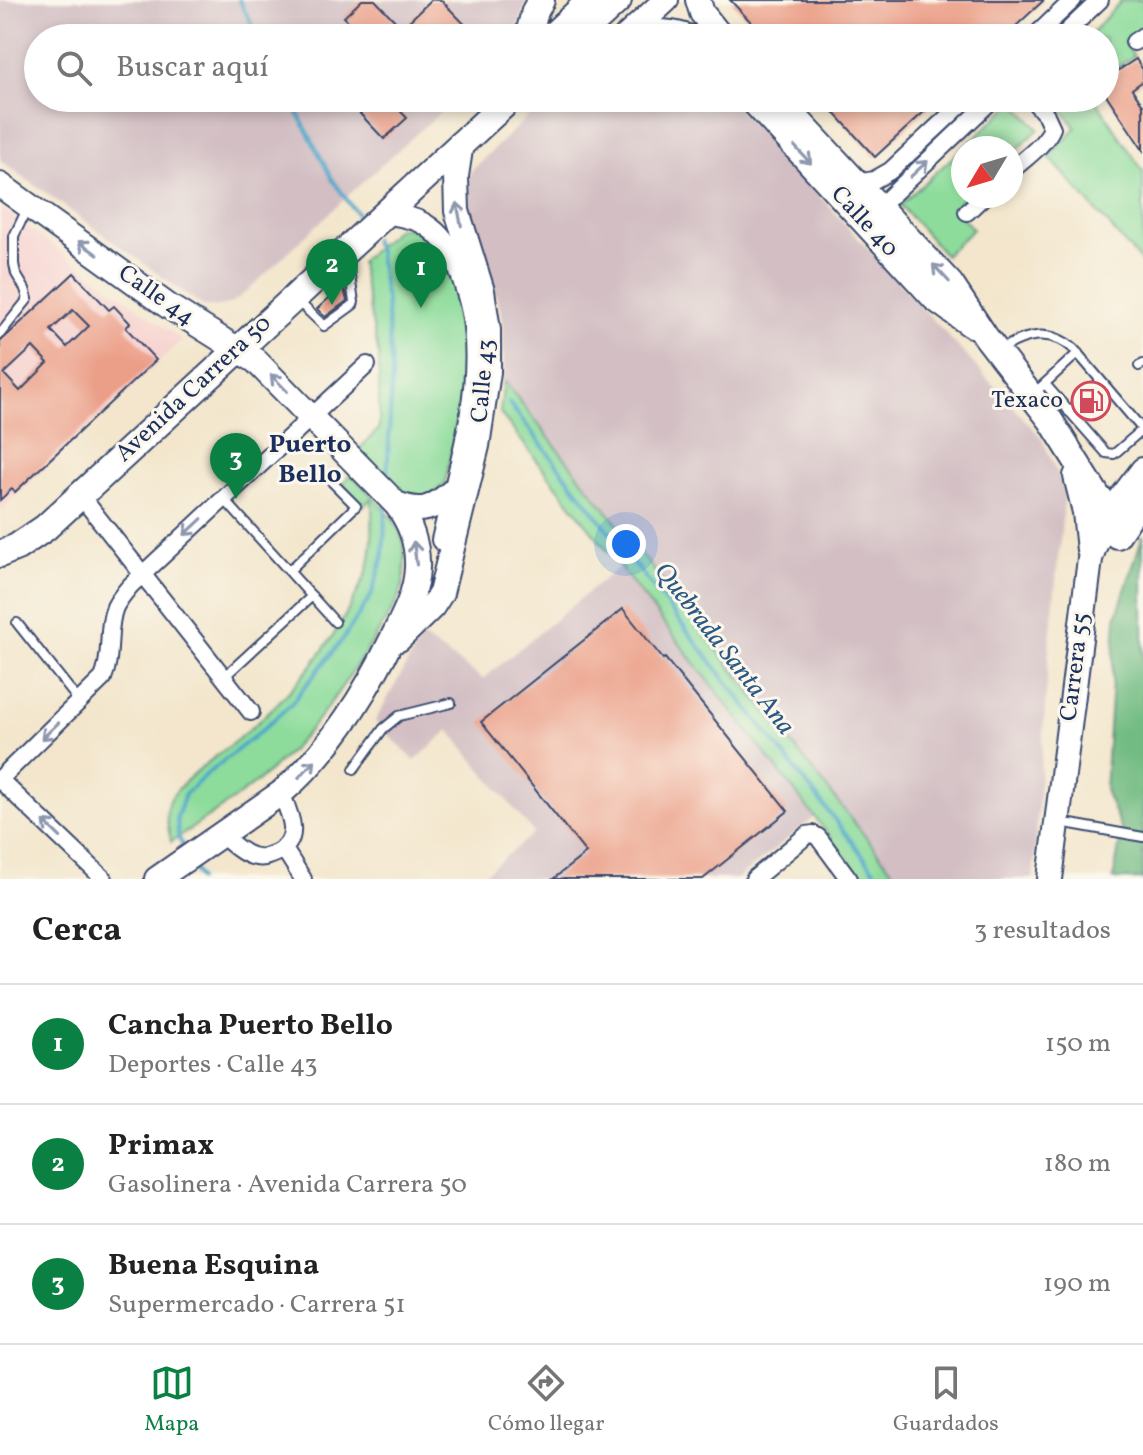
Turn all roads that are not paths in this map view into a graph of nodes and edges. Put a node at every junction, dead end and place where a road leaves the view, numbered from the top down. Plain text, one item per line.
1 (544, 0) edge
2 (591, 0) edge
3 (618, 0) edge
4 (666, 0) edge
5 (698, 0) edge
6 (1073, 0) edge
7 (1100, 0) edge
8 (544, 24) edge
9 (566, 24) edge
10 (576, 24) edge
11 (640, 24) edge
12 (711, 24) edge
13 (1048, 24) edge
14 (1075, 24) edge
15 (489, 112) edge
16 (491, 112) edge
17 (765, 112) edge
18 (791, 112) edge
19 (953, 112) edge
20 (978, 112) edge
21 (1043, 112) edge
22 (461, 143) junction
23 (1023, 160) edge
24 (857, 183) junction
25 (0, 185) edge
26 (29, 206) junction
27 (971, 208) edge
28 (868, 211) junction
29 (377, 212) junction
30 (967, 212) dead end
31 (344, 238) junction
32 (289, 301) junction
33 (0, 334) edge
34 (230, 345) junction
35 (992, 345) junction
36 (1078, 353) junction
37 (367, 365) dead end
38 (1101, 381) junction
39 (1038, 390) junction
40 (1069, 412) junction
41 (311, 417) junction
42 (1143, 429) edge
43 (1071, 437) junction
44 (332, 482) dead end
45 (1141, 482) edge
46 (453, 491) junction
47 (80, 495) junction
48 (223, 499) junction
49 (396, 504) junction
50 (1117, 518) junction
51 (4, 550) edge
52 (1090, 559) junction
53 (289, 571) junction
54 (142, 574) junction
55 (312, 596) junction
56 (425, 614) junction
57 (335, 622) dead end
58 (17, 623) dead end
59 (386, 652) junction
60 (224, 677) junction
61 (80, 702) junction
62 (451, 703) dead end
63 (251, 712) dead end
64 (354, 769) dead end
65 (0, 780) edge
66 (281, 793) junction
67 (1071, 824) junction
68 (221, 834) junction
69 (1143, 837) edge
70 (284, 849) junction
71 (165, 873) edge
72 (104, 879) edge
73 (303, 879) edge
74 (754, 879) edge
75 (849, 879) edge
76 (1050, 879) edge
77 (1064, 879) edge

1 - 8 main road
2 - 9 main road
3 - 10 main road
4 - 11 main road
5 - 12 main road
6 - 13 street
7 - 14 street
15 - 29 main road, Avenida Carrera 50
16 - 22 main road, Avenida Carrera 50
17 -> 28 main road, Calle 40
18 - 24 main road, Calle 40
19 - 24 street
28 -> 20 street
21 - 23 street
22 - 29 main road, Avenida Carrera 50
56 -> 22 main road, Calle 43
24 - 28 main road, Calle 40
25 - 26 main road, Calle 44
26 - 33 lane
34 -> 26 main road, Calle 44
27 - 30 street
28 - 35 main road, Calle 40
29 - 31 main road, Avenida Carrera 50
29 - 46 street, Calle 43
31 - 32 main road, Avenida Carrera 50
31 - 32 lane
31 - 34 main road, Avenida Carrera 50
32 - 34 main road, Avenida Carrera 50
41 -> 34 main road, Calle 44
34 - 47 main road, Avenida Carrera 50
34 - 51 main road, Avenida Carrera 50
35 - 36 lane
35 - 39 main road, Calle 40
36 - 38 lane
36 - 39 lane
37 - 41 street
38 - 40 lane
38 - 42 lane
39 - 40 lane
39 - 43 main road, Calle 40
40 - 43 lane
41 - 48 street
41 - 49 main road, Calle 44
42 - 43 lane
43 - 45 main road
43 - 50 main road, Calle 40
43 - 52 main road
44 - 53 lane
45 - 50 main road, Carrera 55
46 - 49 main road
46 - 56 street, Calle 43
47 - 51 main road, Avenida Carrera 50
47 - 54 street
48 - 53 lane
48 -> 54 street
59 -> 49 main road, Calle 44
50 - 52 main road, Carrera 55
50 - 67 main road, Carrera 55
52 - 76 main road, Carrera 55
53 - 55 lane
54 - 60 street
54 - 61 street
55 - 57 lane
55 - 60 lane
56 - 59 main road, Calle 43
58 - 61 lane
66 -> 59 main road
60 - 63 street
61 -> 65 street
62 - 64 lane
72 -> 65 street
66 - 68 main road
66 - 70 street
67 - 69 lane
67 - 77 main road, Carrera 55
68 - 70 street
68 - 71 main road
70 - 73 street
74 - 75 street

